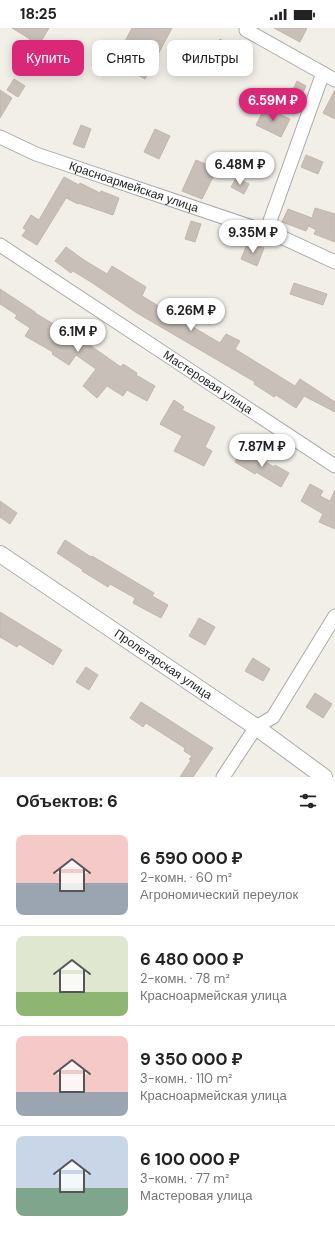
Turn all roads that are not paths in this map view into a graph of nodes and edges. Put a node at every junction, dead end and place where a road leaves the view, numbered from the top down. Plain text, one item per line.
1 (246, 30) dead end
2 (323, 73) junction
3 (335, 80) edge
4 (0, 137) edge
5 (266, 232) junction
6 (0, 245) edge
7 (335, 262) edge
8 (335, 466) edge
9 (0, 554) edge
10 (335, 616) edge
11 (256, 727) junction
12 (223, 777) edge
13 (324, 777) edge

1 - 2 street
2 - 3 street
2 - 5 street
4 - 5 street, Красноармейская улица
5 - 7 street, Красноармейская улица
6 - 8 street, Мастеровая улица
9 - 11 street, Пролетарская улица
10 - 11 street
11 - 12 street
11 - 13 street, Пролетарская улица

